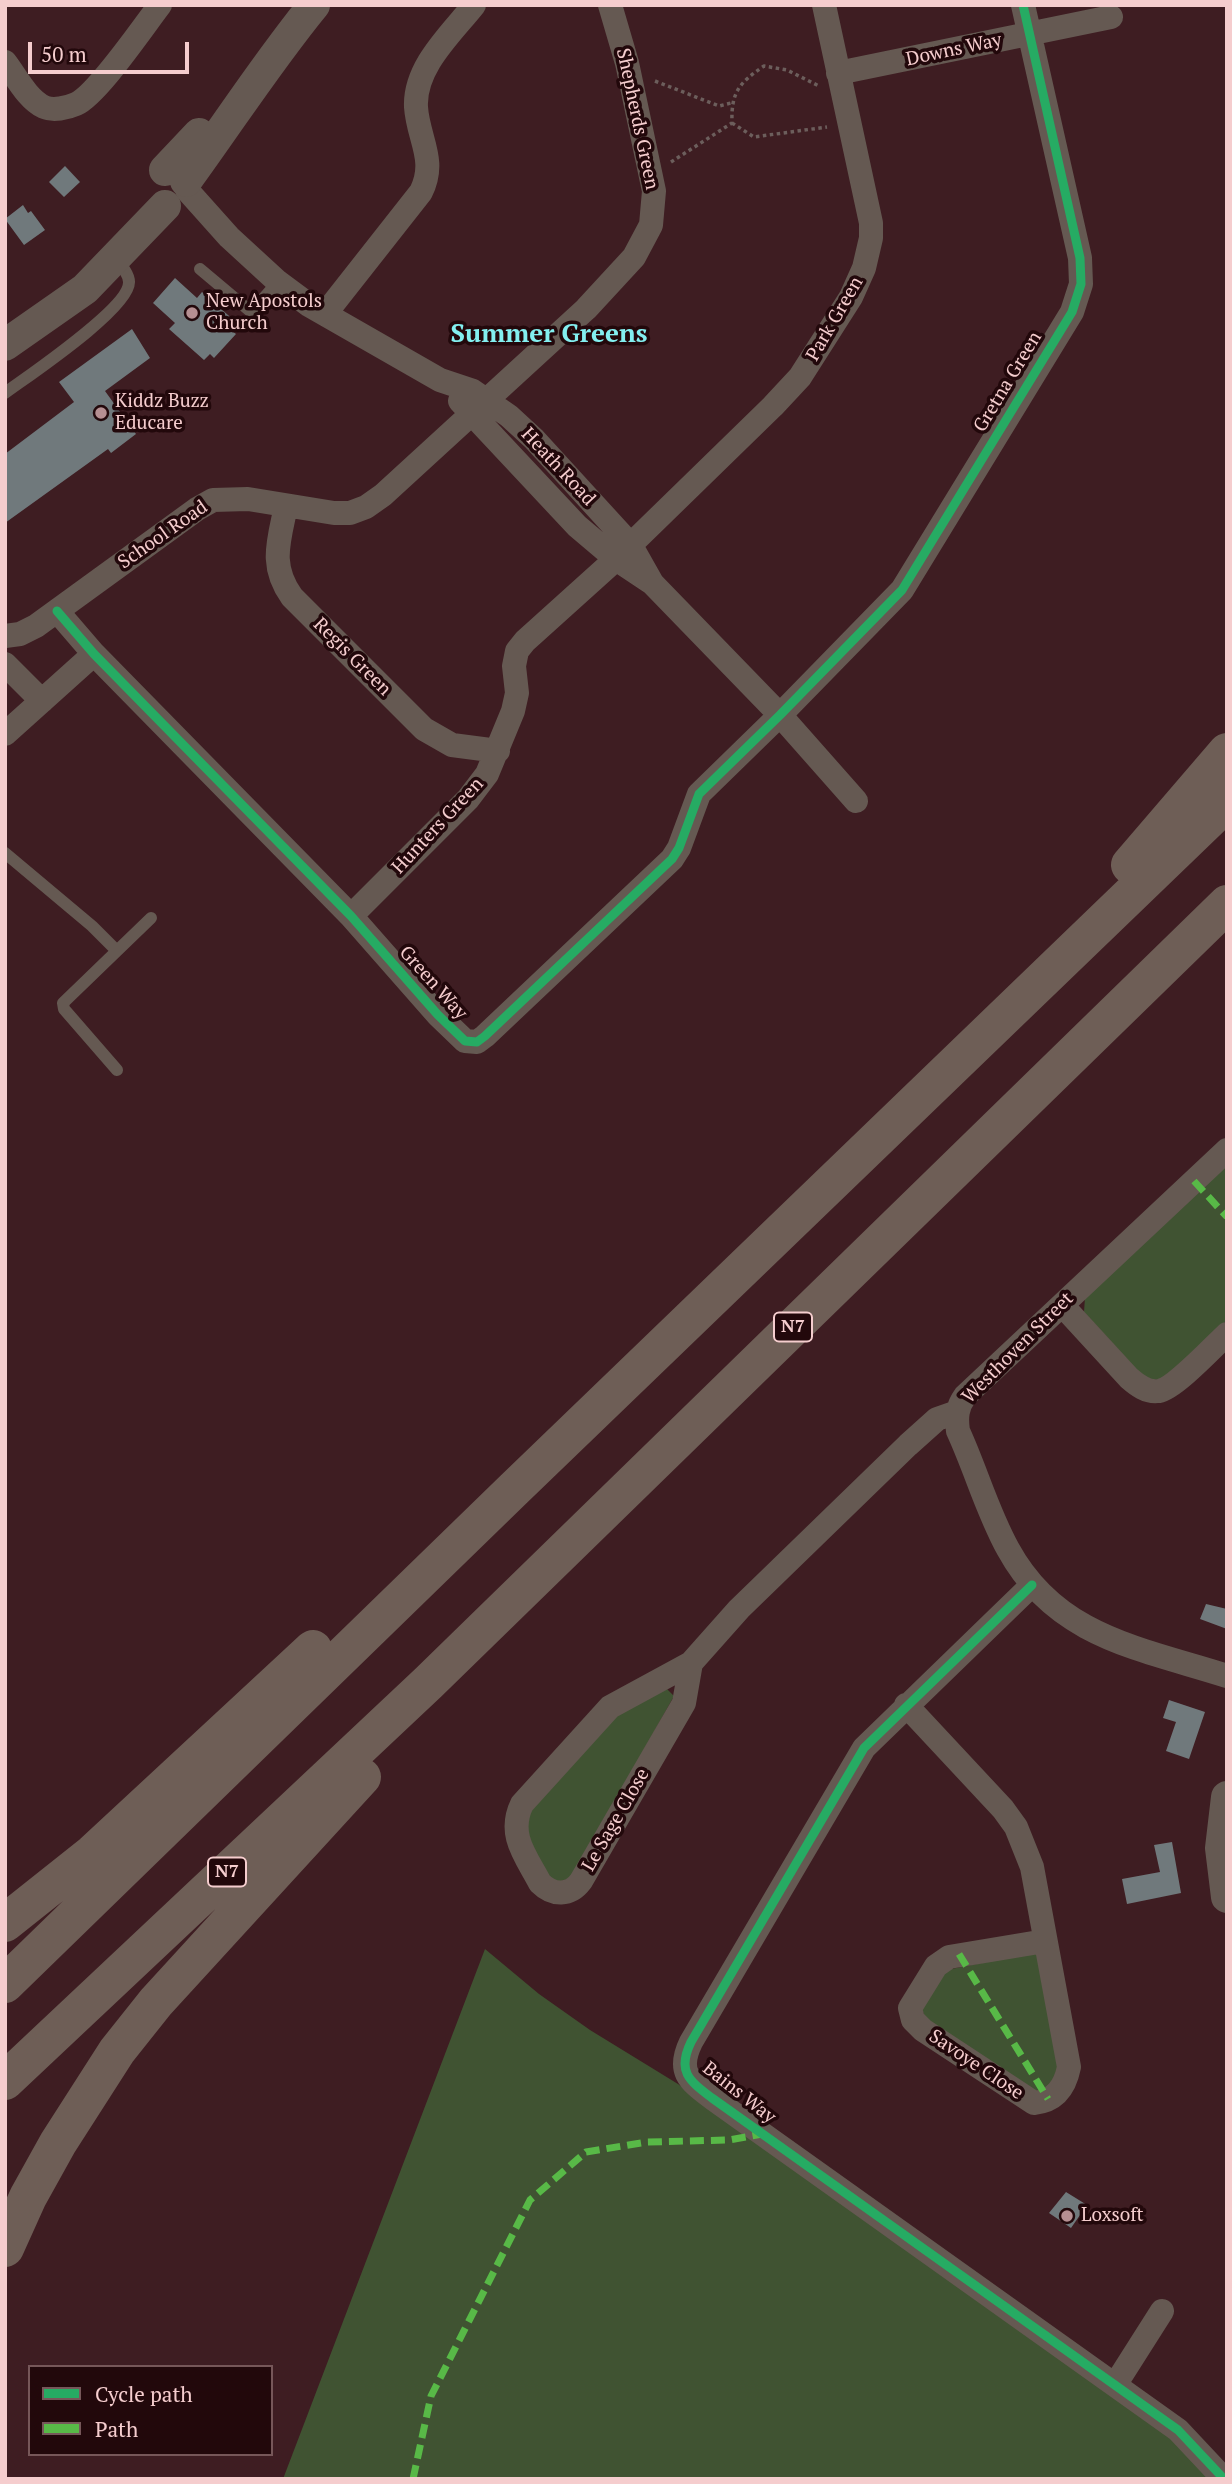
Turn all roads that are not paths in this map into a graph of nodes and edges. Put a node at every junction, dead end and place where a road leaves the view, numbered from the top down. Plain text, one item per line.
1 (160, 5) edge
2 (314, 5) edge
3 (474, 5) edge
4 (610, 5) edge
5 (824, 5) edge
6 (1023, 5) edge
7 (1111, 17) dead end
8 (1029, 34) junction
9 (5, 62) edge
10 (841, 85) junction
11 (172, 191) junction
12 (111, 252) junction
13 (200, 270) dead end
14 (278, 282) junction
15 (326, 314) junction
16 (5, 325) edge
17 (5, 345) edge
18 (5, 393) edge
19 (479, 406) junction
20 (286, 506) junction
21 (623, 552) junction
22 (57, 611) junction
23 (5, 636) edge
24 (94, 654) junction
25 (5, 664) edge
26 (41, 701) junction
27 (780, 715) junction
28 (5, 734) edge
29 (498, 751) junction
30 (1227, 752) edge
31 (856, 801) dead end
32 (1227, 802) edge
33 (5, 853) edge
34 (1227, 904) edge
35 (351, 916) junction
36 (151, 918) dead end
37 (116, 950) junction
38 (978, 1042) junction
39 (117, 1070) dead end
40 (1227, 1150) edge
41 (1062, 1305) junction
42 (1227, 1334) edge
43 (957, 1412) junction
44 (514, 1489) junction
45 (1032, 1585) junction
46 (691, 1663) junction
47 (1227, 1676) edge
48 (428, 1683) junction
49 (906, 1705) junction
50 (1227, 1797) edge
51 (1227, 1897) edge
52 (5, 1923) edge
53 (1045, 1941) junction
54 (5, 1984) edge
55 (5, 2081) edge
56 (5, 2248) edge
57 (1162, 2311) dead end
58 (1115, 2385) junction
59 (1224, 2479) edge

1 - 9 street
2 - 11 street
3 - 15 street
4 - 19 street, Shepherds Green
5 - 10 street, Park Green
6 - 8 street, Gretna Green
7 - 8 street, Downs Way
8 - 10 street, Downs Way
8 - 27 street, Gretna Green
10 - 21 street, Park Green
11 - 12 street
11 - 14 street, Heath Road
12 - 16 street
12 - 17 street
12 - 18 lane
13 - 14 lane
14 - 15 street, Heath Road
15 - 19 street, Heath Road
19 - 20 street, School Road
19 - 21 street, Heath Road
20 - 22 street, School Road
20 - 29 street, Regis Green
21 - 27 street, Heath Road
21 - 29 street, Hunters Green
22 - 23 street, School Road
22 - 24 street, Green Way
24 - 26 street
24 - 35 street, Green Way
25 - 26 street
26 - 28 street
27 - 31 street, Heath Road
27 - 35 street, Green Way
29 - 35 street, Hunters Green
30 - 38 highway
32 - 38 highway
33 - 37 lane
34 - 48 highway, N7
36 - 37 lane
37 - 39 lane
38 - 44 highway
40 - 41 street, Westhoven Street
41 - 42 street
41 - 43 street, Westhoven Street
43 - 45 street, Westhoven Street
43 - 46 street, Le Sage Close
44 - 52 highway
44 - 54 highway
45 - 47 street, Westhoven Street
45 - 49 street, Bains Way
46 - 46 street, Le Sage Close
48 - 55 highway, N7
48 - 56 highway
49 - 53 street, Savoye Close
49 - 58 street, Bains Way
50 - 51 street
53 - 53 street, Savoye Close
57 - 58 street
58 - 59 street, Bains Way

